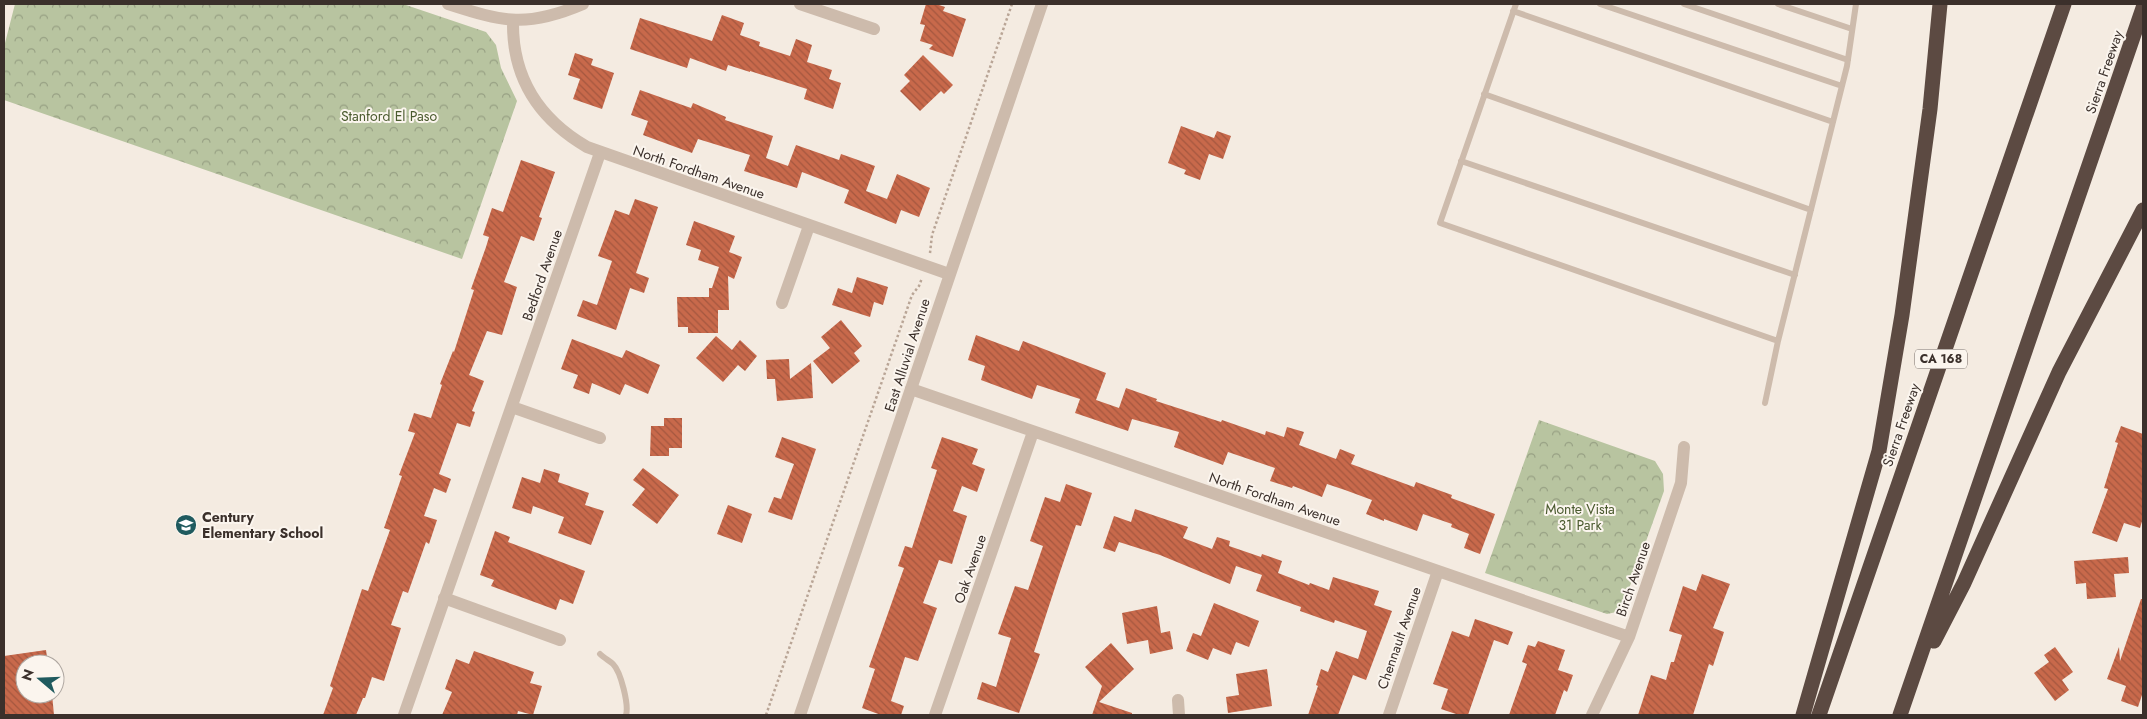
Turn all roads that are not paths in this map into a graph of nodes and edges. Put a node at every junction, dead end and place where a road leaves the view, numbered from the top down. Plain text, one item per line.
1 (448, 4) edge
2 (583, 4) edge
3 (800, 4) edge
4 (1042, 4) edge
5 (1600, 4) edge
6 (1684, 4) edge
7 (1778, 4) edge
8 (1856, 4) edge
9 (1940, 4) edge
10 (2064, 4) edge
11 (1514, 7) edge
12 (2143, 8) edge
13 (513, 21) junction
14 (874, 29) dead end
15 (1852, 29) junction
16 (1848, 60) junction
17 (1842, 86) junction
18 (1484, 94) junction
19 (1833, 122) junction
20 (600, 153) junction
21 (1461, 161) junction
22 (1811, 210) junction
23 (2143, 210) edge
24 (809, 226) junction
25 (948, 274) junction
26 (1795, 275) junction
27 (782, 303) dead end
28 (1778, 341) junction
29 (912, 389) junction
30 (1765, 403) dead end
31 (512, 407) junction
32 (1032, 432) junction
33 (600, 438) dead end
34 (1684, 447) dead end
35 (1438, 571) junction
36 (444, 598) junction
37 (1629, 637) junction
38 (560, 640) dead end
39 (600, 654) dead end
40 (1910, 686) junction
41 (1178, 700) dead end
42 (404, 715) edge
43 (626, 715) edge
44 (800, 715) edge
45 (935, 715) edge
46 (1179, 715) edge
47 (1389, 715) edge
48 (1592, 715) edge
49 (1803, 715) edge
50 (1819, 715) edge
51 (1900, 715) edge

1 - 13 street
2 - 13 street
3 - 14 street
4 - 25 street, East Alluvial Avenue
5 - 17 lane
6 - 16 lane
7 - 15 lane
8 - 15 lane
9 - 49 highway
10 - 50 highway, Sierra Freeway / CA 168
11 - 18 lane
11 - 19 lane
12 - 40 highway, Sierra Freeway
13 - 20 street, North Fordham Avenue
15 - 16 lane
16 - 17 lane
17 - 19 lane
18 - 21 lane
18 - 22 lane
19 - 22 lane
20 - 24 street, North Fordham Avenue
20 - 31 street, Bedford Avenue
21 - 26 lane
21 - 28 lane
22 - 26 lane
23 - 40 highway
24 - 25 street, North Fordham Avenue
24 - 27 street
25 - 29 street, East Alluvial Avenue
26 - 28 lane
28 - 30 lane
29 - 32 street, North Fordham Avenue
29 - 44 street, East Alluvial Avenue
31 - 33 street
31 - 36 street, Bedford Avenue
32 - 35 street, North Fordham Avenue
32 - 45 street, Oak Avenue
34 - 37 street, Birch Avenue
35 - 37 street, North Fordham Avenue
35 - 47 street, Chennault Avenue
36 - 38 street
36 - 42 street, Bedford Avenue
37 - 48 street, Birch Avenue
39 - 43 lane
40 - 51 highway, Sierra Freeway
41 - 46 street

